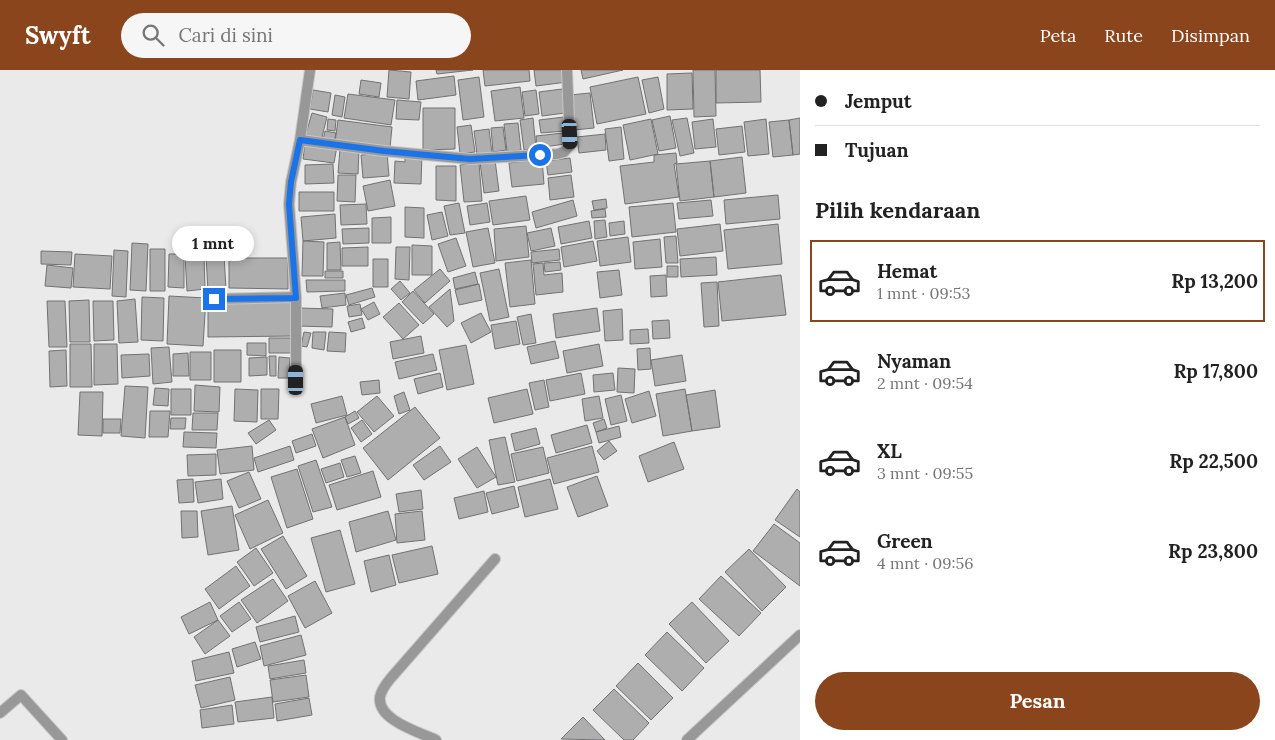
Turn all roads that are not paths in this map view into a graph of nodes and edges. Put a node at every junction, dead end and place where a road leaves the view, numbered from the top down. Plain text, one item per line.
1 (310, 70) edge
2 (567, 70) edge
3 (300, 140) junction
4 (296, 298) junction
5 (214, 299) dead end
6 (296, 380) dead end
7 (495, 559) dead end
8 (800, 634) edge
9 (0, 713) edge
10 (62, 740) edge
11 (436, 740) edge
12 (688, 740) edge

1 - 3 street
2 - 3 street
3 - 4 street
4 - 5 street
4 - 6 street
7 - 11 street
8 - 12 street
9 - 10 street

